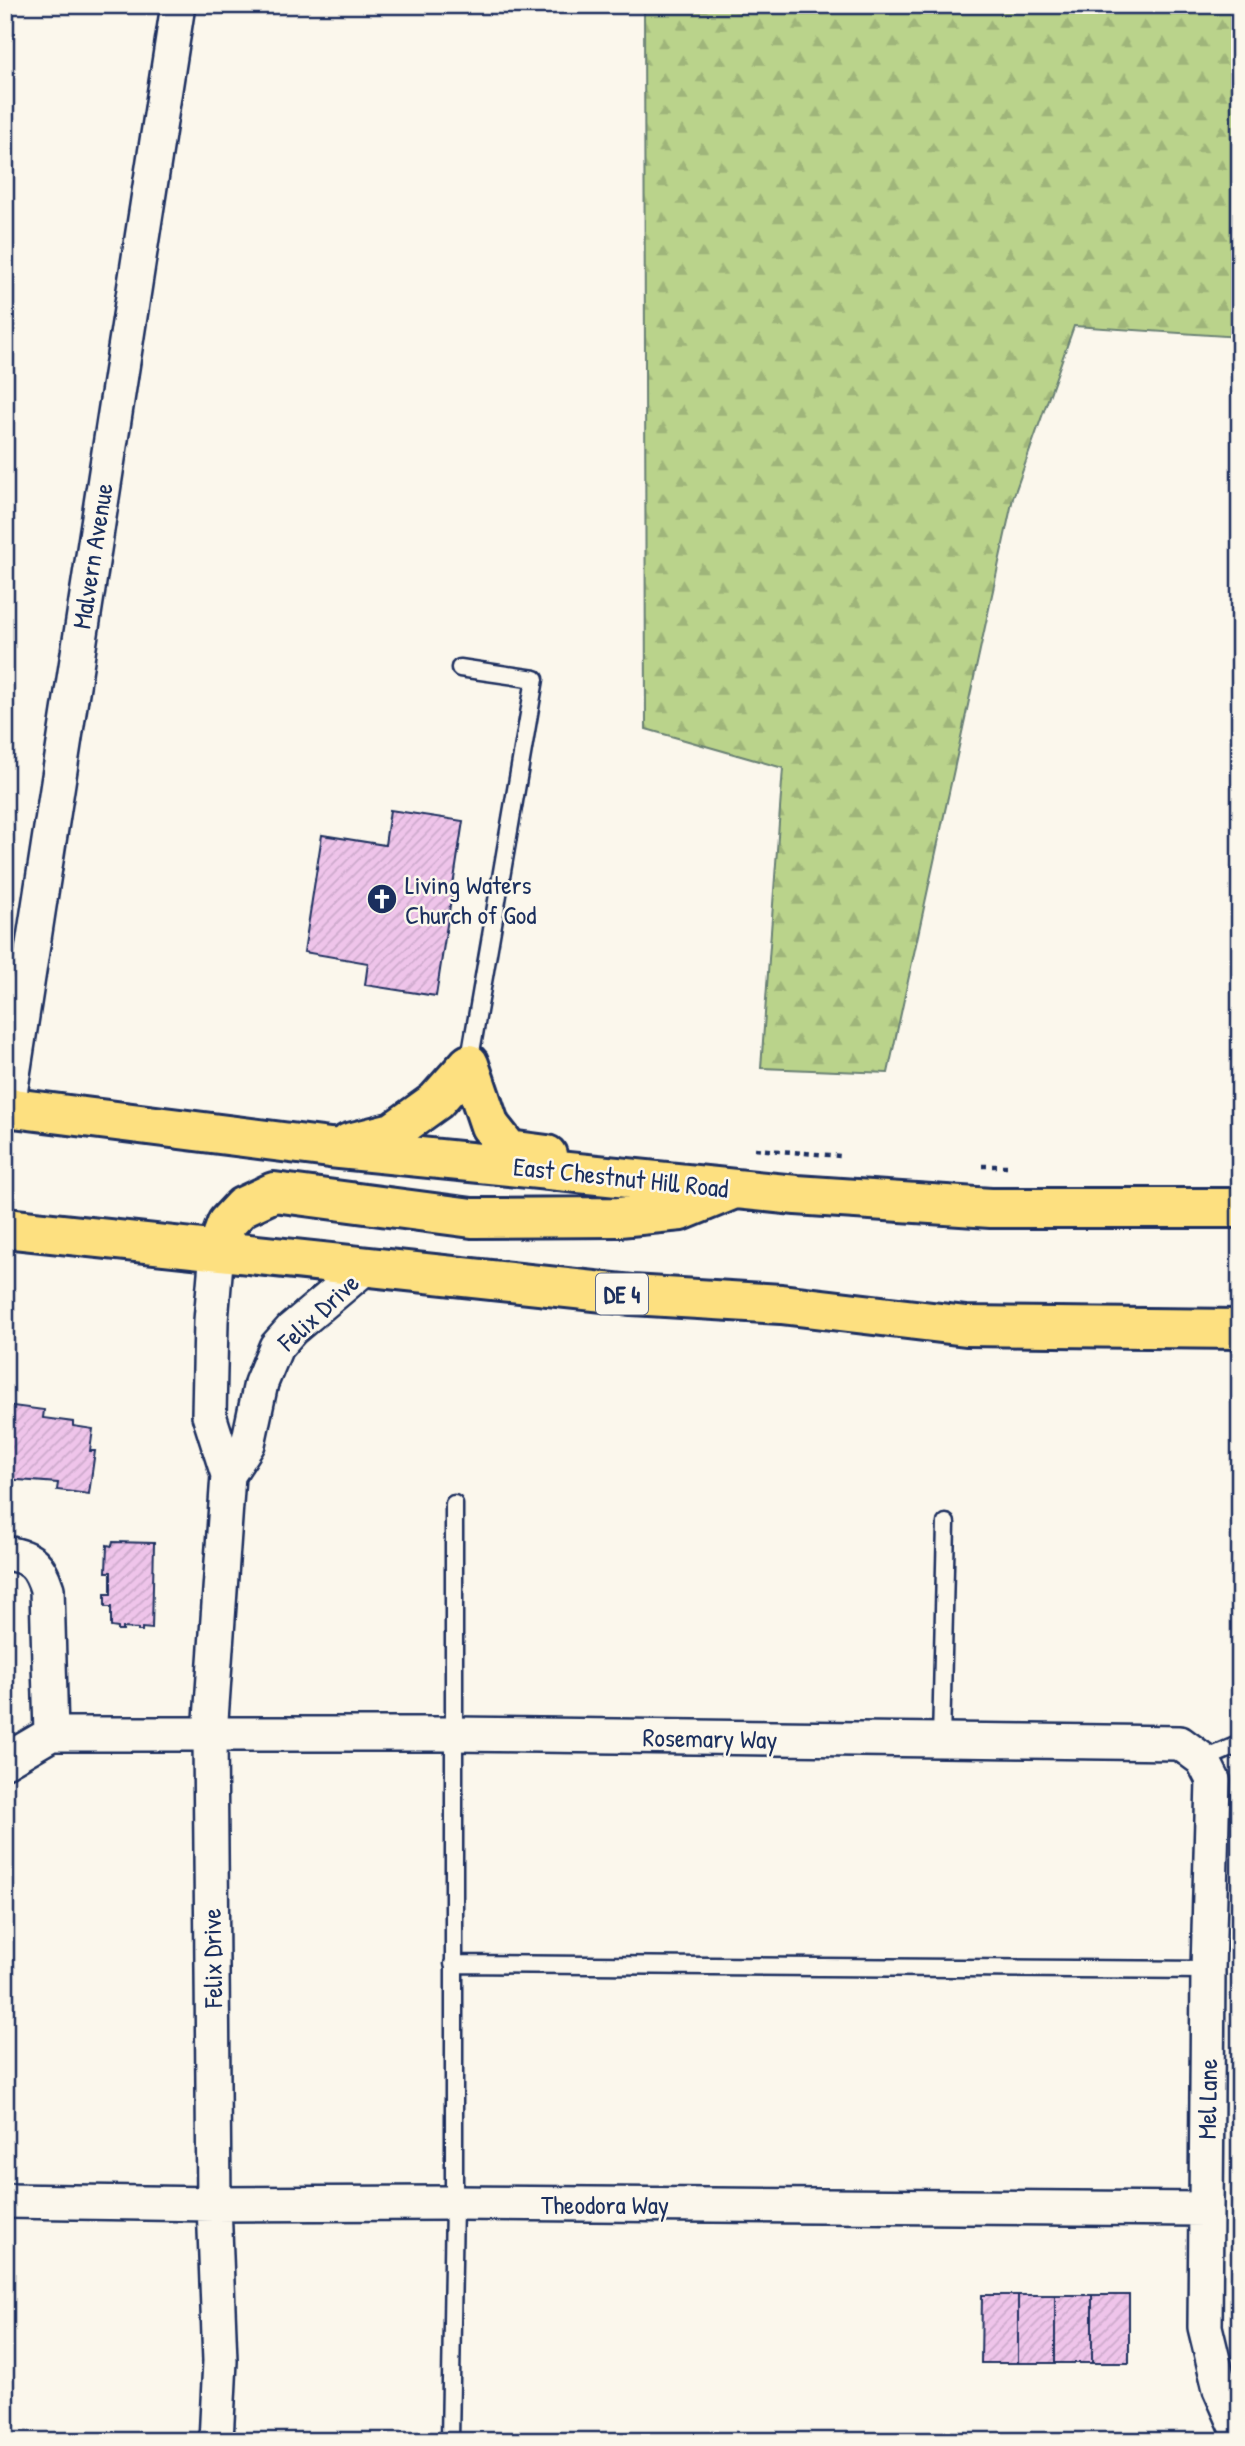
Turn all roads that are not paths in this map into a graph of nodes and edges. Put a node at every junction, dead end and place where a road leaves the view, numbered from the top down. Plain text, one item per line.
1 (178, 5) edge
2 (460, 668) dead end
3 (469, 1064) junction
4 (6, 1109) edge
5 (330, 1148) junction
6 (735, 1189) junction
7 (1240, 1208) edge
8 (5, 1228) edge
9 (217, 1251) junction
10 (367, 1266) junction
11 (1240, 1329) edge
12 (228, 1475) junction
13 (454, 1504) dead end
14 (946, 1523) dead end
15 (5, 1553) edge
16 (51, 1734) junction
17 (210, 1734) junction
18 (453, 1734) junction
19 (941, 1742) junction
20 (1240, 1744) edge
21 (1203, 1760) junction
22 (5, 1761) edge
23 (453, 1964) junction
24 (1208, 1970) junction
25 (5, 2201) edge
26 (454, 2203) junction
27 (214, 2204) junction
28 (1205, 2209) junction
29 (1240, 2434) edge
30 (216, 2441) edge
31 (450, 2441) edge

1 - 4 street, Malvern Avenue
2 - 3 lane
3 - 5 main road
3 - 6 main road
4 - 5 main road, East Chestnut Hill Road
5 - 6 main road, East Chestnut Hill Road
6 - 7 main road, East Chestnut Hill Road
6 - 9 main road
8 - 9 main road, DE 4
9 - 10 main road, DE 4
9 - 12 street, Felix Drive
10 - 11 main road, DE 4
10 - 12 street, Felix Drive
12 - 17 street, Felix Drive
13 - 18 lane
14 - 19 lane
15 - 16 street
16 - 17 street, Rosemary Way
16 - 22 street
17 - 18 street, Rosemary Way
17 - 27 street, Felix Drive
18 - 19 street, Rosemary Way
18 - 23 lane
19 - 21 street, Rosemary Way
20 - 21 lane
21 - 24 street, Mel Lane
23 - 24 lane
23 - 26 lane
24 - 28 street, Mel Lane
25 - 27 street, Theodora Way
26 - 27 street, Theodora Way
26 - 28 street, Theodora Way
26 - 31 lane
27 - 30 street, Felix Drive
28 - 29 street, Mel Lane

